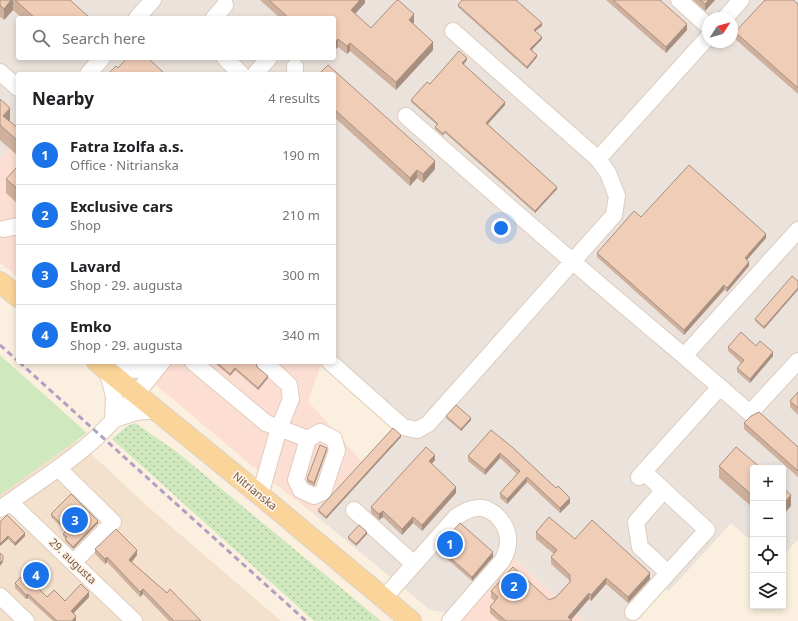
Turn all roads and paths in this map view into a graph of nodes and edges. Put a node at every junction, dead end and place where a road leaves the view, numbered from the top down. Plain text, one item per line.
1 (153, 0) edge
2 (678, 0) edge
3 (741, 0) edge
4 (225, 5) dead end
5 (730, 12) edge
6 (139, 16) edge
7 (216, 16) edge
8 (702, 21) edge
9 (453, 31) dead end
10 (702, 44) edge
11 (100, 60) edge
12 (227, 60) edge
13 (267, 60) edge
14 (0, 72) edge
15 (90, 72) edge
16 (239, 72) edge
17 (257, 72) edge
18 (16, 86) edge
19 (406, 116) dead end
20 (598, 159) junction
21 (798, 230) edge
22 (574, 262) junction
23 (0, 282) edge
24 (16, 295) edge
25 (684, 356) junction
26 (798, 361) edge
27 (160, 364) edge
28 (195, 364) edge
29 (266, 364) edge
30 (332, 364) edge
31 (102, 366) edge
32 (720, 387) junction
33 (136, 393) junction
34 (156, 410) junction
35 (113, 420) junction
36 (280, 428) junction
37 (308, 439) dead end
38 (58, 468) junction
39 (664, 490) junction
40 (260, 494) junction
41 (5, 505) edge
42 (354, 510) dead end
43 (74, 562) junction
44 (414, 564) junction
45 (668, 573) junction
46 (0, 596) edge
47 (384, 598) junction
48 (633, 612) dead end
49 (26, 621) edge
50 (134, 621) edge
51 (412, 621) edge
52 (450, 621) edge

1 - 6 street
2 - 8 street
3 - 5 street
4 - 7 street
9 - 20 street
10 - 20 street
11 - 15 street
12 - 16 street
13 - 17 street
14 - 18 street
19 - 22 street
20 - 22 street
21 - 25 street
22 - 25 street
22 - 30 street
23 - 24 main road
25 - 32 street
26 - 32 street
27 - 31 street
27 - 33 street
28 - 36 street
29 - 36 street
31 - 33 main road, Nitrianska
31 - 35 street
32 - 39 street
33 - 34 main road, Nitrianska
33 - 35 street
34 - 35 street
34 - 40 main road, Nitrianska
35 - 38 street
36 - 37 street
36 - 40 street
38 - 41 street
38 - 43 street
39 - 45 street
39 - 45 street
40 - 47 main road, Nitrianska
41 - 43 street, 29. augusta
42 - 44 street
43 - 50 street, 29. augusta
44 - 47 street
44 - 52 street
45 - 48 street
46 - 49 street
47 - 51 main road, Nitrianska

